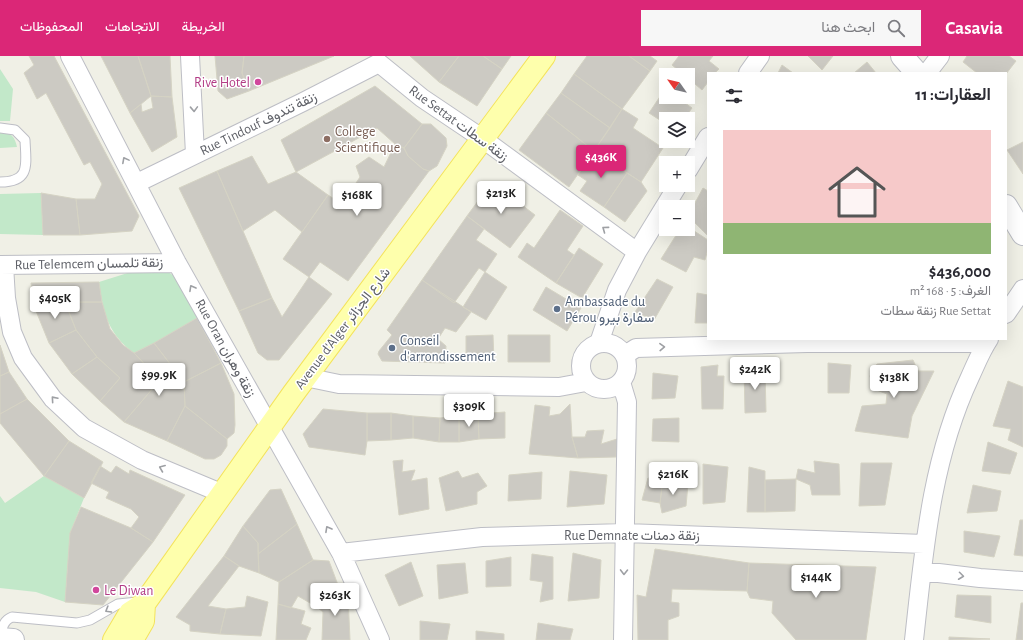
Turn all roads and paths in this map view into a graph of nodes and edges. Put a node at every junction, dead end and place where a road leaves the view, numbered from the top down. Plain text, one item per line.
1 (70, 56) edge
2 (190, 56) edge
3 (544, 56) edge
4 (760, 56) edge
5 (902, 56) edge
6 (940, 56) edge
7 (379, 59) edge
8 (749, 72) edge
9 (916, 72) edge
10 (928, 72) edge
11 (0, 128) edge
12 (483, 139) junction
13 (707, 139) edge
14 (195, 154) junction
15 (695, 158) edge
16 (0, 182) edge
17 (137, 183) junction
18 (674, 192) edge
19 (1007, 208) edge
20 (1023, 234) edge
21 (637, 252) junction
22 (178, 263) junction
23 (2, 265) edge
24 (1023, 289) edge
25 (1007, 313) edge
26 (807, 341) edge
27 (988, 341) edge
28 (599, 343) junction
29 (625, 355) junction
30 (305, 377) junction
31 (586, 382) junction
32 (621, 382) junction
33 (270, 426) junction
34 (221, 493) junction
35 (625, 533) junction
36 (924, 544) junction
37 (341, 553) junction
38 (922, 571) junction
39 (1023, 581) edge
40 (144, 602) junction
41 (5, 639) edge
42 (114, 640) edge
43 (132, 640) edge
44 (380, 640) edge
45 (623, 640) edge
46 (914, 640) edge

17 -> 1 street, Rue Oran زنقة وهران
2 -> 14 street
3 - 12 main road, Avenue d'Alger شارع الجزائر
4 - 8 street
5 - 9 street
6 - 10 street
7 - 12 street, Rue Settat زنقة سطات
7 - 14 street, Rue Tindouf زنقة تندوف
11 - 16 lane
21 -> 12 street, Rue Settat زنقة سطات
12 - 30 main road, Avenue d'Alger شارع الجزائر
13 - 15 street
14 - 17 street, Rue Tindouf زنقة تندوف
17 - 22 street, Rue Oran زنقة وهران
18 - 21 street
19 - 20 street
21 - 28 street
22 - 23 street, Rue Telemcem زنقة تلمسان
33 -> 22 street, Rue Oran زنقة وهران
34 -> 23 street
24 - 25 street
26 - 27 street
29 -> 26 street
27 - 36 street
28 - 29 street
28 - 31 street
29 - 32 street
30 - 31 street
30 - 33 main road, Avenue d'Alger شارع الجزائر
31 - 32 street
32 - 35 street
33 - 34 main road, Avenue d'Alger شارع الجزائر
37 -> 33 street, Rue Oran زنقة وهران
34 - 40 main road, Avenue d'Alger شارع الجزائر
35 - 36 street, Rue Demnate زنقة دمنات
35 - 37 street, Rue Demnate زنقة دمنات
35 -> 45 street
36 - 38 street
37 - 44 street, Rue Oran زنقة وهران
38 -> 39 street
38 - 46 street
40 -> 41 lane
40 - 42 main road, Avenue d'Alger شارع الجزائر
40 - 43 main road, Avenue d'Alger شارع الجزائر

